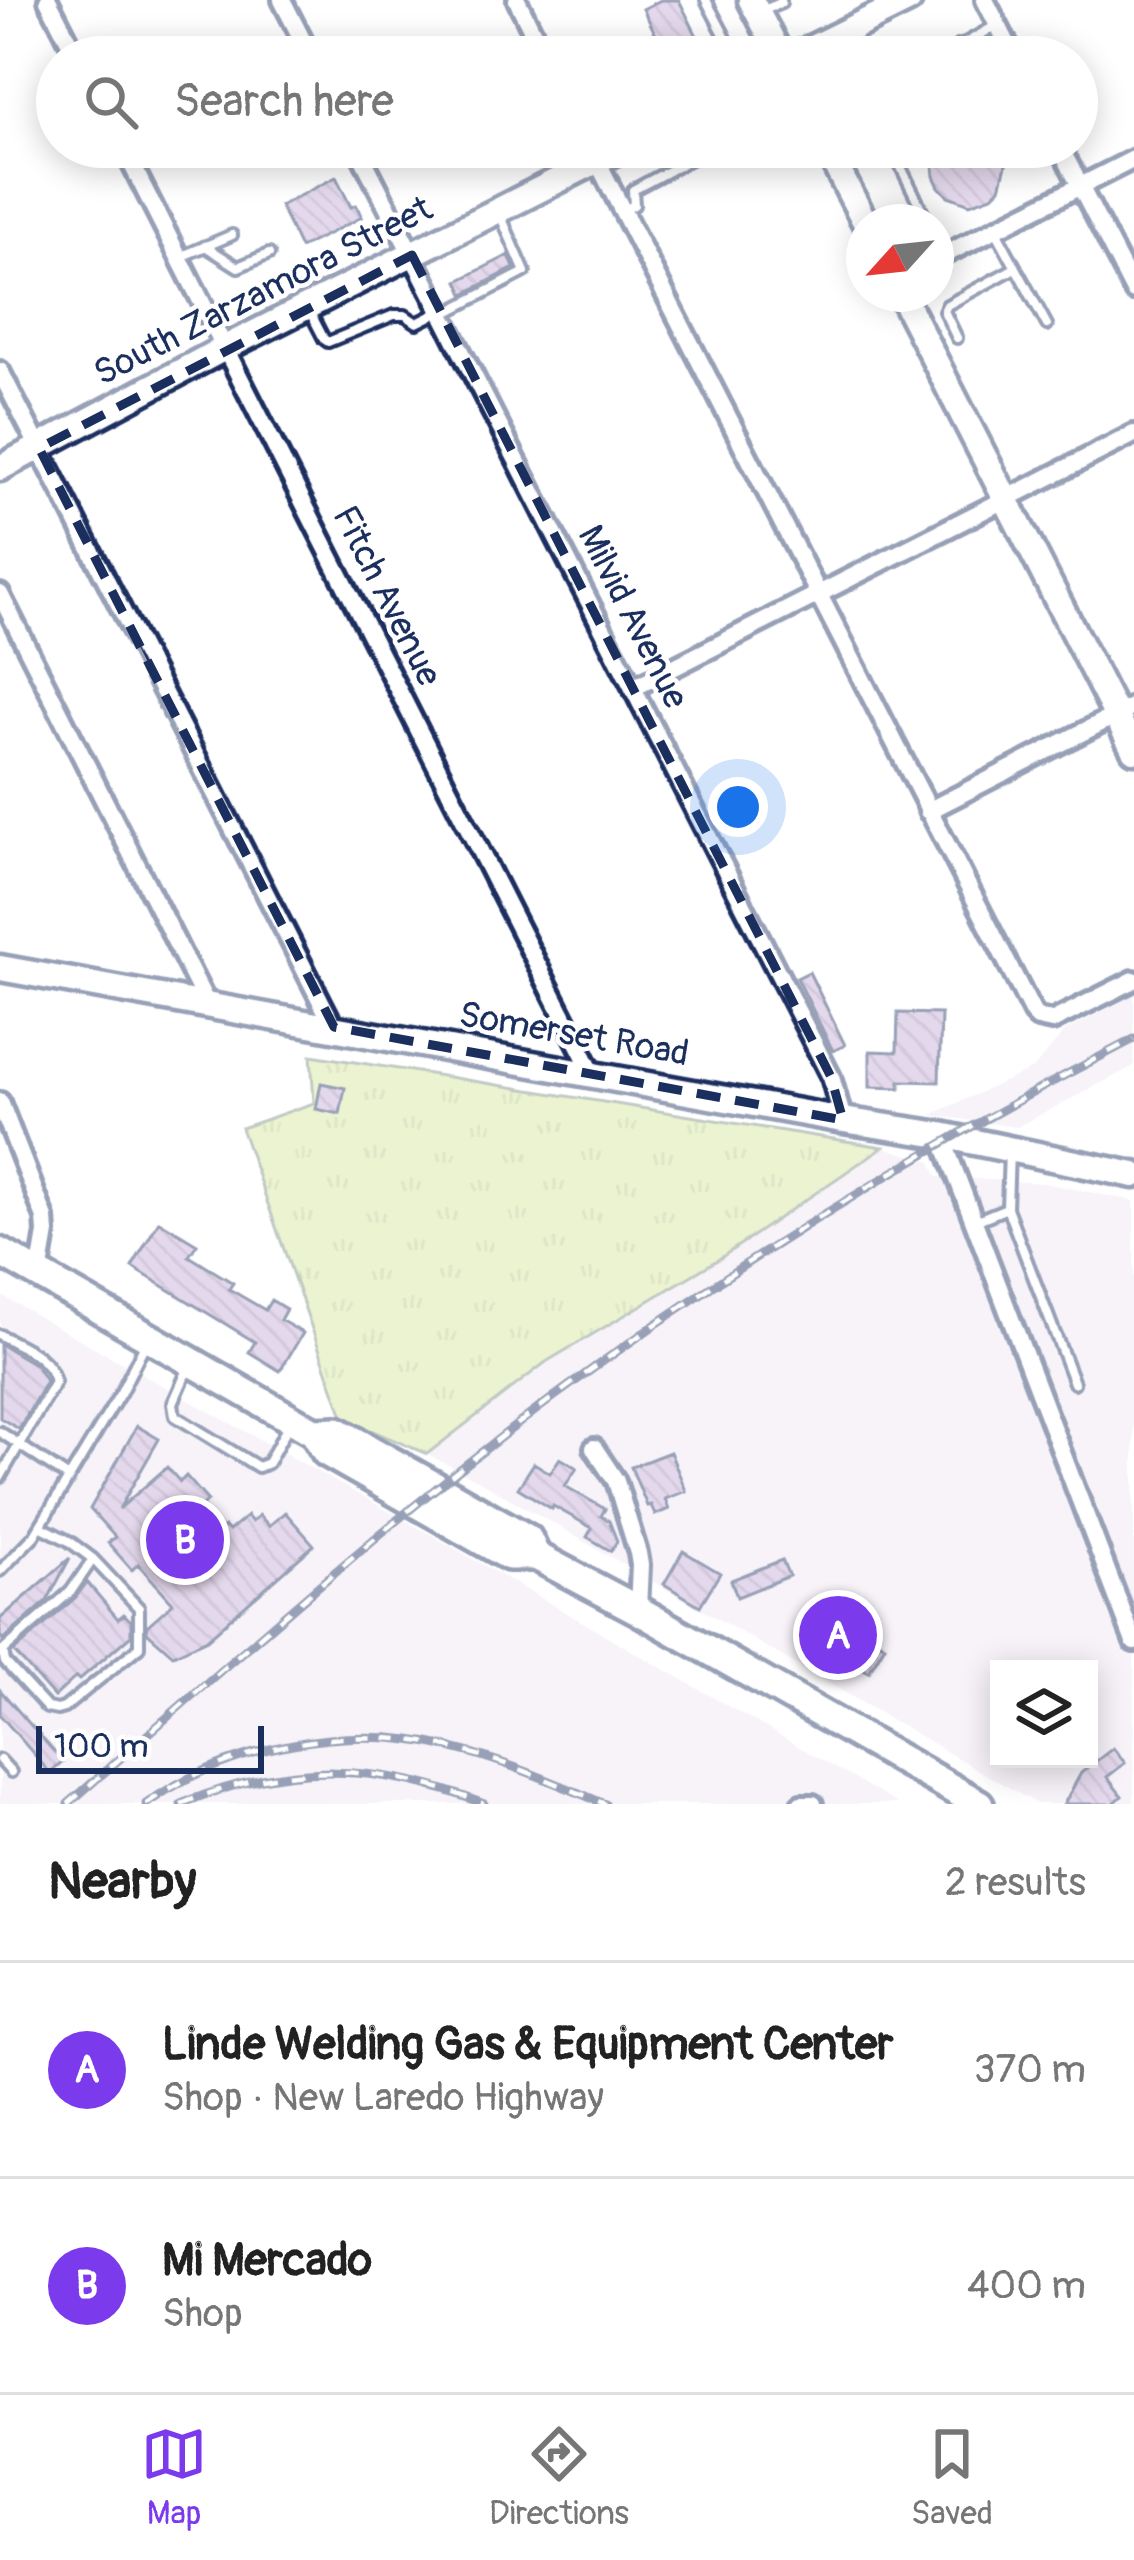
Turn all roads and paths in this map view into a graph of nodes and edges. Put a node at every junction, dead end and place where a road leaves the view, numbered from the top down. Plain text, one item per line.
1 (48, 0) edge
2 (282, 0) edge
3 (517, 0) edge
4 (706, 0) edge
5 (781, 0) edge
6 (909, 0) edge
7 (985, 0) edge
8 (755, 7) edge
9 (998, 25) junction
10 (66, 36) edge
11 (300, 36) edge
12 (535, 36) edge
13 (725, 36) edge
14 (770, 36) edge
15 (836, 36) edge
16 (978, 36) edge
17 (1004, 36) edge
18 (1134, 159) edge
19 (134, 168) edge
20 (368, 168) edge
21 (570, 168) edge
22 (600, 168) edge
23 (674, 168) edge
24 (837, 168) edge
25 (901, 168) edge
26 (1071, 168) edge
27 (1080, 186) junction
28 (856, 204) edge
29 (919, 204) edge
30 (498, 211) junction
31 (622, 211) junction
32 (995, 230) junction
33 (232, 235) dead end
34 (954, 245) edge
35 (205, 246) junction
36 (269, 254) dead end
37 (412, 255) junction
38 (179, 257) junction
39 (1015, 268) junction
40 (1134, 291) edge
41 (308, 307) junction
42 (910, 312) edge
43 (441, 313) junction
44 (1047, 325) dead end
45 (957, 338) dead end
46 (225, 348) junction
47 (0, 370) edge
48 (1134, 434) edge
49 (39, 448) junction
50 (0, 468) edge
51 (1006, 499) junction
52 (0, 594) edge
53 (818, 594) junction
54 (633, 688) junction
55 (1125, 711) edge
56 (1134, 750) edge
57 (928, 811) junction
58 (0, 968) edge
59 (1134, 980) edge
60 (208, 1004) junction
61 (334, 1027) junction
62 (593, 1074) junction
63 (0, 1102) edge
64 (843, 1120) junction
65 (941, 1135) junction
66 (1009, 1150) junction
67 (1134, 1174) edge
68 (1006, 1208) junction
69 (974, 1221) junction
70 (0, 1252) edge
71 (39, 1274) junction
72 (0, 1335) edge
73 (148, 1337) junction
74 (191, 1361) junction
75 (1074, 1383) dead end
76 (303, 1425) junction
77 (0, 1432) edge
78 (20, 1445) junction
79 (594, 1448) dead end
80 (0, 1478) edge
81 (69, 1478) junction
82 (40, 1526) junction
83 (93, 1559) junction
84 (0, 1570) edge
85 (638, 1610) junction
86 (1134, 1642) edge
87 (0, 1760) edge
88 (11, 1772) dead end
89 (801, 1804) edge
90 (813, 1804) edge
91 (979, 1804) edge

1 - 10 street
2 - 11 street
3 - 12 street
4 - 13 lane
5 - 8 lane
6 - 15 main road
7 - 9 street
8 - 14 main road
9 - 16 lane
9 - 17 street
18 - 27 street
19 - 38 street, Fitch Avenue
20 - 37 street, Milvid Avenue
21 - 30 main road, South Zarzamora Street
22 - 31 street
23 - 31 lane
24 - 28 main road
25 - 29 lane
26 - 27 street
27 - 32 street
27 - 40 street
30 - 37 main road, South Zarzamora Street
30 - 43 lane
31 - 53 street
32 - 34 street
32 - 39 lane
33 - 35 lane
35 - 36 lane
35 - 38 lane
37 - 41 main road, South Zarzamora Street
37 - 43 street, Milvid Avenue
38 - 46 street, Fitch Avenue
39 - 44 lane
39 - 45 lane
41 - 43 lane
41 - 46 main road, South Zarzamora Street
42 - 51 main road
43 - 54 street, Milvid Avenue
46 - 49 main road, South Zarzamora Street
46 - 62 street, Fitch Avenue
47 - 49 street
48 - 51 street
49 - 50 main road, South Zarzamora Street
49 - 61 street
51 - 53 street
51 - 55 main road
52 - 60 street
53 - 54 street
53 - 57 street
54 - 64 street, Milvid Avenue
55 - 56 main road
55 - 57 street
57 - 59 street
58 - 60 main road, Somerset Road
60 - 61 main road, Somerset Road
61 - 62 main road, Somerset Road
62 - 64 main road, Somerset Road
63 - 71 street
64 - 65 main road, Somerset Road
65 - 66 main road, Somerset Road
65 - 69 street
66 - 67 main road, Somerset Road
66 - 68 lane
68 - 69 lane
68 - 75 lane
69 - 86 street
70 - 71 main road
71 - 73 main road
72 - 78 lane
73 - 74 main road
73 - 81 lane
74 - 76 main road
74 - 76 lane
76 - 85 main road
77 - 78 lane
78 - 80 lane
78 - 81 lane
79 - 85 street
81 - 82 lane
82 - 83 lane
82 - 84 lane
83 - 83 lane
85 - 91 main road
87 - 88 lane
89 - 90 street

